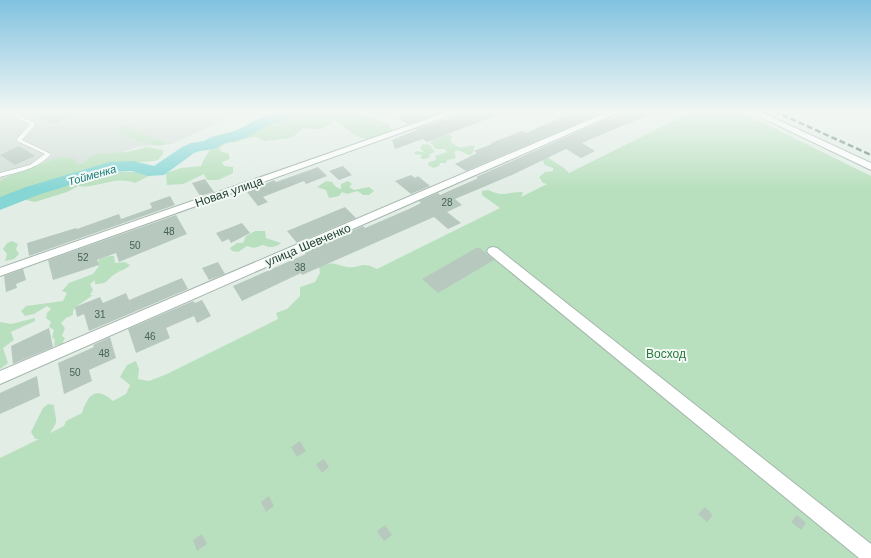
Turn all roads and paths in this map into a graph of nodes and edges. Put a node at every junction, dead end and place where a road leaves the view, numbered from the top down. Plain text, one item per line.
1 (22, 137) edge
2 (384, 137) edge
3 (557, 137) edge
4 (807, 137) edge
5 (871, 167) edge
6 (0, 175) edge
7 (493, 251) dead end
8 (0, 272) edge
9 (0, 378) edge
10 (871, 556) edge

1 - 6 lane
2 - 8 street, Новая улица
3 - 9 street, улица Шевченко
4 - 5 street
7 - 10 street

